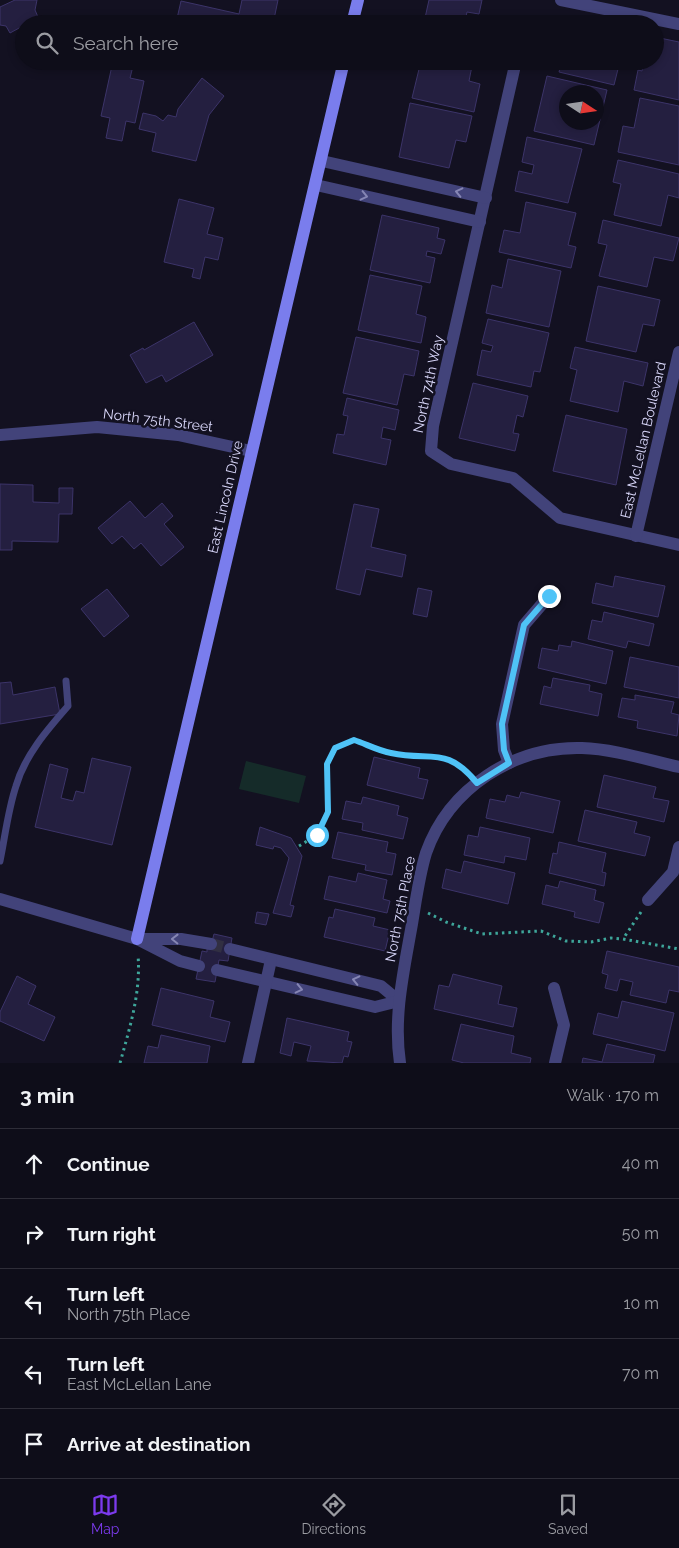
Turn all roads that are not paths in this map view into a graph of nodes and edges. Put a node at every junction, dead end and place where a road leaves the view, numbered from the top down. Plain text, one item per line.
1 (358, 0) edge
2 (561, 0) edge
3 (354, 15) edge
4 (635, 15) edge
5 (664, 21) edge
6 (679, 24) edge
7 (342, 70) edge
8 (514, 70) edge
9 (322, 161) junction
10 (316, 185) junction
11 (486, 198) junction
12 (480, 222) junction
13 (679, 352) edge
14 (0, 435) edge
15 (252, 451) junction
16 (636, 536) junction
17 (679, 545) edge
18 (549, 596) dead end
19 (66, 681) dead end
20 (509, 763) junction
21 (679, 767) edge
22 (679, 847) edge
23 (0, 861) edge
24 (0, 899) edge
25 (648, 900) road end
26 (137, 939) junction
27 (211, 944) tunnel mouth
28 (230, 949) tunnel mouth
29 (270, 960) junction
30 (199, 966) dead end
31 (217, 970) dead end
32 (265, 981) junction
33 (554, 988) dead end
34 (399, 1001) junction
35 (248, 1063) edge
36 (400, 1063) edge
37 (555, 1063) edge

1 - 3 main road
2 - 4 street
5 - 6 street
7 - 9 main road, East Lincoln Drive
8 - 11 street
9 - 10 main road, East Lincoln Drive
11 -> 9 street
10 -> 12 street
10 - 15 main road, East Lincoln Drive
11 - 12 street
12 - 16 street, North 74th Way
13 - 16 street, East McLellan Boulevard
14 - 15 street, North 75th Street
15 - 26 main road, East Lincoln Drive
16 - 17 street, North 74th Way
18 - 20 street
19 - 23 lane
20 - 21 street, North 75th Place
20 - 34 street, North 75th Place
22 - 25 street
24 - 26 street
27 -> 26 street
26 - 30 street
28 - 29 street
29 - 32 street
34 -> 29 street
31 - 32 street
32 -> 34 street
32 - 35 street
33 - 37 street
34 - 36 street, North 75th Place

